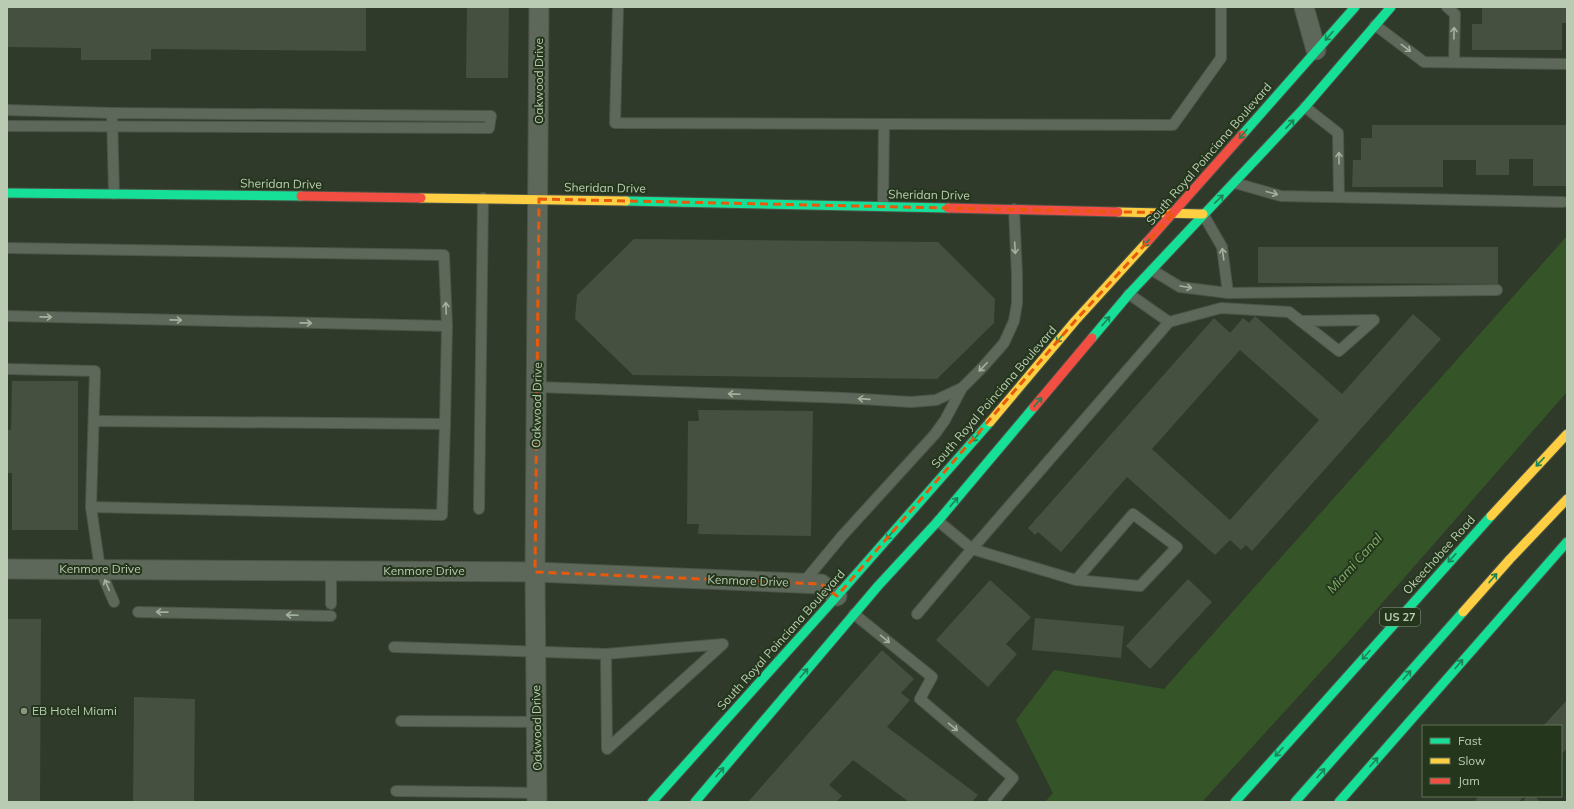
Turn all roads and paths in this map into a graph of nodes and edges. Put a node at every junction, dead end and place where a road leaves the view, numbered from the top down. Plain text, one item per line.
1 (539, 7) edge
2 (618, 7) edge
3 (1221, 7) edge
4 (1304, 7) edge
5 (1355, 7) edge
6 (1391, 7) edge
7 (1447, 7) edge
8 (1374, 25) junction
9 (1316, 50) junction
10 (1454, 62) junction
11 (1567, 64) edge
12 (1305, 107) junction
13 (7, 110) edge
14 (112, 113) junction
15 (884, 124) junction
16 (7, 126) edge
17 (113, 127) junction
18 (1235, 183) junction
19 (7, 193) edge
20 (114, 194) junction
21 (1339, 197) junction
22 (483, 198) junction
23 (539, 199) junction
24 (1563, 202) dead end
25 (884, 206) junction
26 (1014, 209) junction
27 (1174, 213) junction
28 (1203, 214) junction
29 (7, 248) edge
30 (1152, 270) junction
31 (1497, 290) dead end
32 (1228, 293) junction
33 (1129, 294) junction
34 (7, 316) edge
35 (1300, 321) junction
36 (1169, 322) junction
37 (447, 326) junction
38 (7, 369) edge
39 (537, 387) junction
40 (962, 388) junction
41 (94, 421) junction
42 (445, 424) junction
43 (1567, 434) edge
44 (1567, 499) edge
45 (92, 507) junction
46 (479, 509) dead end
47 (938, 521) junction
48 (1567, 542) edge
49 (972, 549) junction
50 (1559, 561) edge
51 (7, 569) edge
52 (100, 569) junction
53 (331, 571) junction
54 (535, 572) junction
55 (1076, 580) junction
56 (803, 583) junction
57 (838, 596) junction
58 (114, 602) dead end
59 (331, 604) dead end
60 (138, 612) dead end
61 (854, 614) junction
62 (917, 614) dead end
63 (331, 616) dead end
64 (394, 647) dead end
65 (536, 652) junction
66 (606, 654) junction
67 (401, 721) dead end
68 (536, 722) junction
69 (396, 791) dead end
70 (537, 798) edge
71 (652, 802) edge
72 (695, 802) edge
73 (993, 802) edge
74 (1235, 802) edge
75 (1295, 802) edge
76 (1339, 802) edge

1 - 23 street, Oakwood Drive
2 - 15 lane
3 - 15 lane
4 - 9 street
5 -> 9 main road, South Royal Poinciana Boulevard
6 - 8 main road
10 -> 7 lane
8 -> 10 lane
8 - 12 main road
9 -> 27 main road, South Royal Poinciana Boulevard
10 - 11 lane
18 -> 12 main road
21 -> 12 lane
13 - 14 lane
14 - 17 lane
14 - 17 lane
15 - 25 lane
16 - 17 lane
17 - 20 lane
18 -> 21 lane
28 -> 18 main road
19 - 20 main road, Sheridan Drive
20 - 22 main road, Sheridan Drive
21 - 24 lane
22 - 23 main road, Sheridan Drive
22 - 46 lane
23 - 25 main road, Sheridan Drive
23 - 39 street, Oakwood Drive
25 - 26 main road, Sheridan Drive
26 - 27 main road, Sheridan Drive
26 -> 40 lane
27 - 28 main road, Sheridan Drive
27 -> 57 main road, South Royal Poinciana Boulevard
28 - 30 main road
32 -> 28 lane
37 -> 29 lane
30 -> 32 lane
30 - 33 main road
31 - 32 lane
33 - 36 lane
47 -> 33 main road
34 -> 37 lane
35 - 35 lane
35 - 36 lane
36 - 49 lane
37 - 42 lane
38 - 41 lane
40 -> 39 lane
39 - 54 street, Oakwood Drive
40 - 56 lane
41 - 42 lane
41 - 45 lane
42 - 45 lane
43 -> 74 main road, Okeechobee Road / US 27
75 -> 44 main road
45 - 52 lane
47 - 49 lane
47 - 61 main road
48 - 50 main road
49 - 55 lane
49 - 62 lane
76 -> 50 main road
51 - 52 street, Kenmore Drive
52 - 53 street, Kenmore Drive
58 -> 52 lane
53 - 54 street, Kenmore Drive
53 - 59 lane
54 - 56 street, Kenmore Drive
54 - 65 street, Oakwood Drive
55 - 55 lane
56 - 57 street, Kenmore Drive
57 - 71 main road, South Royal Poinciana Boulevard
63 -> 60 lane
72 -> 61 main road
61 -> 73 lane
64 - 65 lane
65 - 66 lane
65 - 68 street, Oakwood Drive
66 - 66 lane
67 - 68 lane
68 - 70 street, Oakwood Drive
69 - 70 lane

